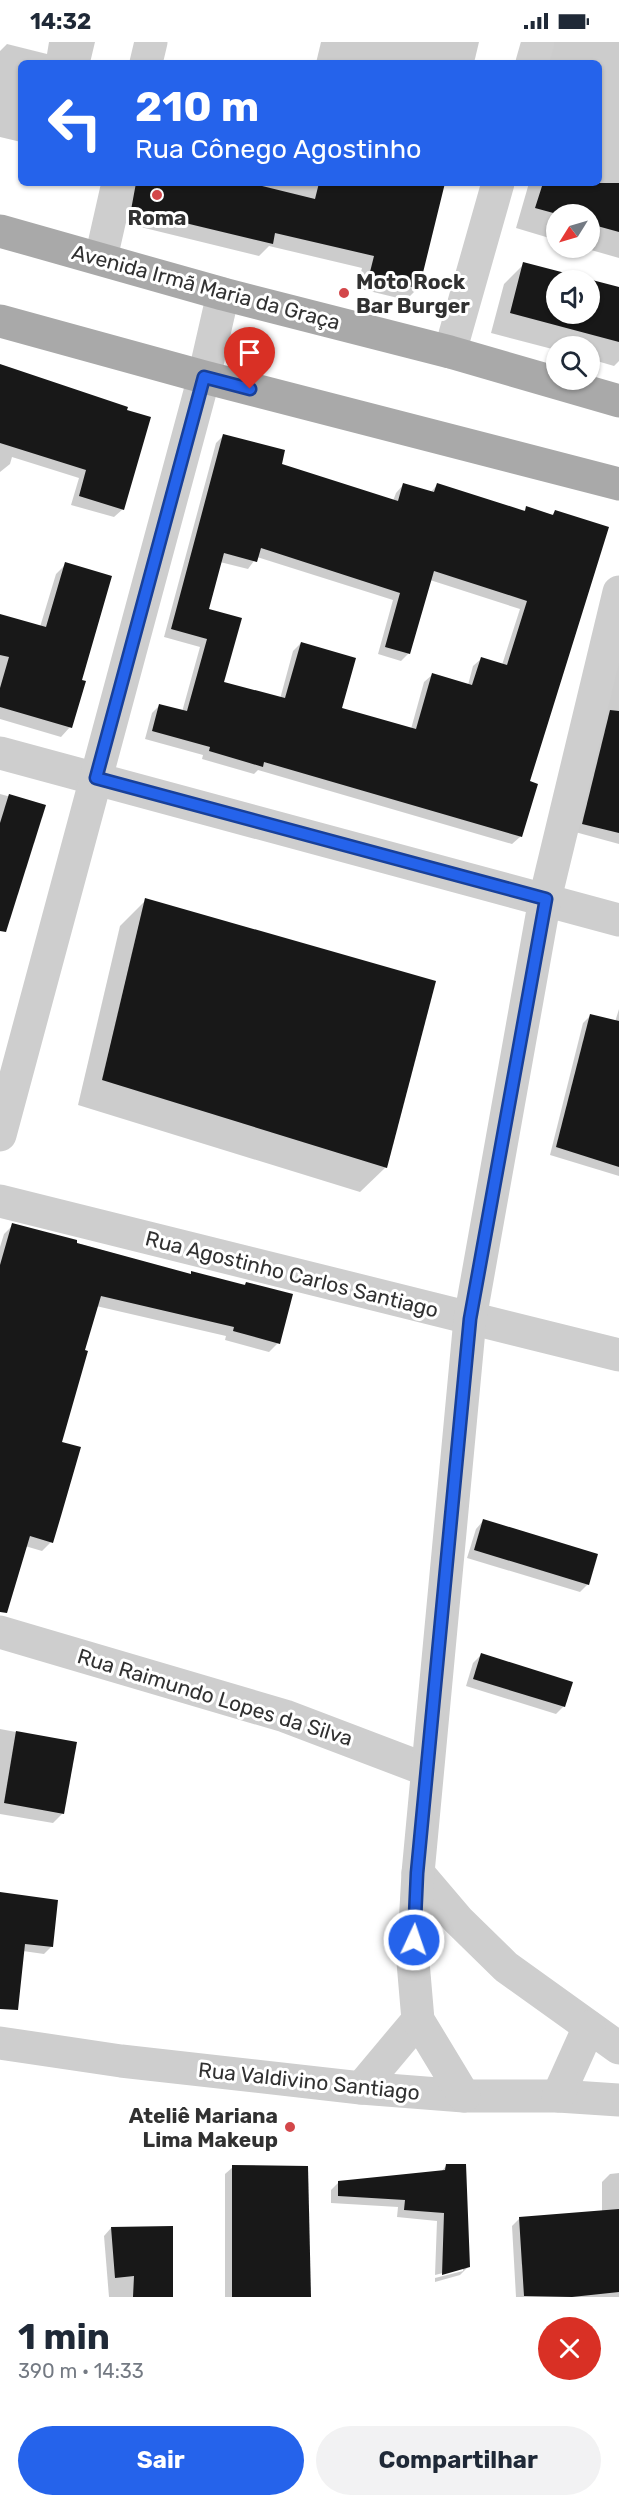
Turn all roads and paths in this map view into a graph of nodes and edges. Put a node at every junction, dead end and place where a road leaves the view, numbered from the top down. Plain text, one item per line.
1 (151, 42) edge
2 (538, 42) edge
3 (147, 60) edge
4 (533, 60) edge
5 (117, 186) edge
6 (497, 186) edge
7 (0, 231) edge
8 (101, 258) junction
9 (223, 294) junction
10 (0, 321) edge
11 (450, 352) junction
12 (204, 377) junction
13 (619, 401) edge
14 (619, 484) edge
15 (619, 592) edge
16 (0, 753) edge
17 (96, 778) junction
18 (546, 899) junction
19 (619, 920) edge
20 (0, 1135) edge
21 (0, 1202) edge
22 (470, 1319) junction
23 (619, 1355) edge
24 (0, 1632) edge
25 (427, 1770) junction
26 (417, 1873) junction
27 (418, 2020) junction
28 (589, 2027) junction
29 (0, 2043) edge
30 (619, 2048) edge
31 (362, 2088) junction
32 (464, 2096) junction
33 (558, 2096) junction
34 (619, 2100) edge

1 - 3 street
2 - 4 street
5 - 8 street
6 - 11 street
7 - 8 main road, Avenida Irmã Maria da Graça
8 - 9 main road, Avenida Irmã Maria da Graça
9 - 11 main road, Avenida Irmã Maria da Graça
9 - 12 street
10 - 12 main road
11 - 13 main road, Avenida Irmã Maria da Graça
12 - 14 main road
12 - 17 street
15 - 18 street
16 - 17 street
17 - 18 street
17 - 20 street
18 - 19 street
18 - 22 street
21 - 22 street, Rua Agostinho Carlos Santiago
22 - 23 street, Rua Agostinho Carlos Santiago
22 - 25 street
24 - 25 street, Rua Raimundo Lopes da Silva
25 - 26 street
26 - 27 street
26 - 28 street
27 - 31 street
27 - 32 street
28 - 30 street
28 - 33 street
29 - 31 street, Rua Valdivino Santiago
31 - 32 street, Rua Valdivino Santiago
32 - 33 street, Rua Valdivino Santiago
33 - 34 street, Rua Valdivino Santiago

